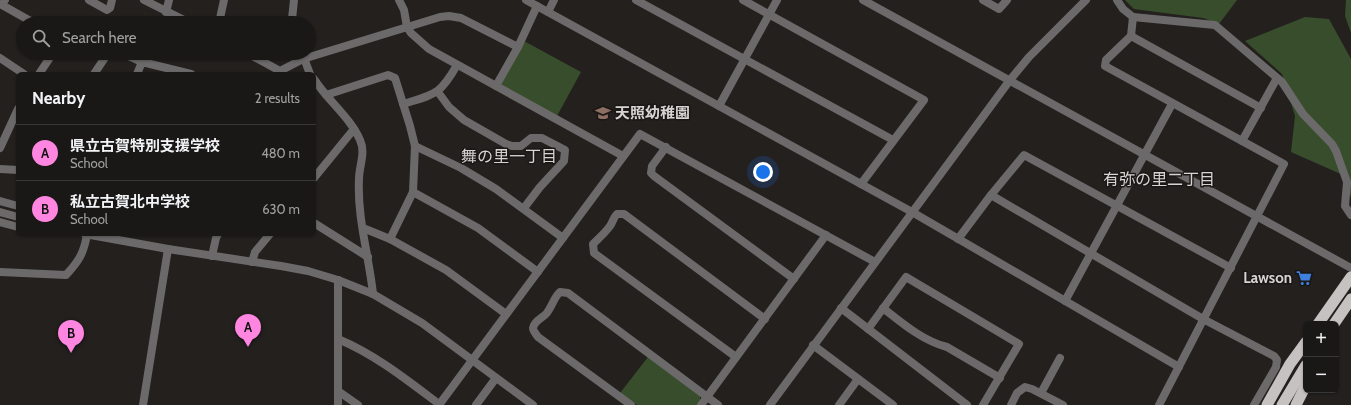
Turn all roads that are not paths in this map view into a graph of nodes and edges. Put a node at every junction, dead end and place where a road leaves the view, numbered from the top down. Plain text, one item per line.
1 (89, 0) edge
2 (112, 0) edge
3 (144, 0) edge
4 (169, 0) edge
5 (224, 0) edge
6 (293, 0) edge
7 (399, 0) edge
8 (526, 0) edge
9 (554, 0) edge
10 (636, 0) edge
11 (743, 0) edge
12 (777, 0) edge
13 (862, 0) edge
14 (983, 0) edge
15 (1007, 0) edge
16 (1086, 0) edge
17 (1117, 0) edge
18 (873, 2) edge
19 (3, 3) edge
20 (537, 6) junction
21 (166, 12) junction
22 (548, 12) junction
23 (769, 14) junction
24 (23, 16) edge
25 (175, 16) edge
26 (221, 16) edge
27 (292, 16) edge
28 (1133, 17) junction
29 (408, 27) junction
30 (1131, 36) junction
31 (518, 48) junction
32 (316, 52) edge
33 (0, 58) edge
34 (744, 58) junction
35 (48, 60) edge
36 (103, 60) edge
37 (138, 60) edge
38 (260, 60) edge
39 (297, 60) edge
40 (305, 60) edge
41 (142, 62) junction
42 (457, 65) junction
43 (21, 72) edge
44 (40, 72) edge
45 (95, 72) edge
46 (138, 72) edge
47 (178, 72) edge
48 (309, 72) edge
49 (1277, 78) junction
50 (1010, 80) junction
51 (316, 85) edge
52 (496, 86) junction
53 (438, 92) junction
54 (326, 95) junction
55 (404, 104) junction
56 (1172, 104) junction
57 (719, 106) junction
58 (1261, 108) junction
59 (16, 113) edge
60 (354, 129) junction
61 (893, 140) junction
62 (1242, 141) junction
63 (415, 146) junction
64 (666, 147) junction
65 (0, 148) edge
66 (1145, 154) junction
67 (623, 156) junction
68 (0, 169) edge
69 (16, 170) edge
70 (316, 176) edge
71 (861, 184) junction
72 (412, 192) junction
73 (991, 195) junction
74 (0, 201) edge
75 (16, 205) edge
76 (1117, 206) junction
77 (524, 208) junction
78 (0, 212) edge
79 (912, 212) junction
80 (1351, 215) edge
81 (16, 216) edge
82 (1257, 216) junction
83 (0, 222) edge
84 (316, 224) edge
85 (16, 226) edge
86 (363, 228) junction
87 (826, 235) junction
88 (86, 236) edge
89 (113, 236) edge
90 (217, 236) edge
91 (268, 236) edge
92 (126, 237) edge
93 (563, 238) junction
94 (390, 239) junction
95 (958, 239) junction
96 (168, 249) junction
97 (1091, 254) junction
98 (212, 256) junction
99 (368, 257) junction
100 (252, 262) junction
101 (875, 262) junction
102 (1231, 268) junction
103 (1351, 268) edge
104 (0, 272) edge
105 (538, 272) junction
106 (1351, 277) edge
107 (338, 280) junction
108 (794, 280) junction
109 (373, 294) junction
110 (1351, 299) edge
111 (1065, 301) junction
112 (841, 308) junction
113 (883, 308) junction
114 (506, 314) junction
115 (765, 319) junction
116 (1203, 319) junction
117 (1320, 321) edge
118 (1336, 321) edge
119 (868, 329) junction
120 (338, 339) junction
121 (814, 345) junction
122 (1303, 346) edge
123 (736, 357) junction
124 (1060, 358) dead end
125 (472, 360) junction
126 (1179, 368) junction
127 (1303, 370) edge
128 (496, 378) junction
129 (1000, 378) junction
130 (858, 379) junction
131 (338, 391) junction
132 (1303, 391) edge
133 (1041, 393) junction
134 (707, 397) junction
135 (143, 405) edge
136 (338, 405) edge
137 (358, 405) edge
138 (439, 405) edge
139 (476, 405) edge
140 (533, 405) edge
141 (631, 405) edge
142 (701, 405) edge
143 (718, 405) edge
144 (770, 405) edge
145 (839, 405) edge
146 (893, 405) edge
147 (967, 405) edge
148 (983, 405) edge
149 (1011, 405) edge
150 (1063, 405) edge
151 (1159, 405) edge
152 (1254, 405) edge
153 (1267, 405) edge
154 (1282, 405) edge
155 (1296, 405) edge

1 - 2 street
3 - 21 street
4 - 21 street
5 - 26 street
6 - 27 street
7 - 29 street
8 - 20 street
9 - 22 street
10 - 34 street
11 - 23 street
12 - 23 street
13 - 18 street
14 - 15 street
16 - 50 street
17 - 28 street
18 - 50 street
19 - 24 street
20 - 22 street
20 - 31 street
21 - 25 street
22 - 57 street
23 - 34 street
23 - 61 street
28 - 30 street
28 - 49 street
29 - 31 street
29 - 32 street
29 - 42 street
30 - 56 street
30 - 58 street
31 - 52 street
33 - 43 street
34 - 57 street
34 - 61 street
35 - 44 street
36 - 45 street
37 - 41 street
38 - 39 street
40 - 48 street
41 - 46 street
41 - 47 street
42 - 52 street
42 - 53 street
49 - 58 street
49 - 80 street
50 - 66 street
50 - 79 street
51 - 54 street
52 - 67 street
53 - 55 street
53 - 77 street
54 - 55 street
54 - 60 street
55 - 63 street
56 - 62 street
56 - 66 street
57 - 71 street
58 - 62 street
59 - 65 street
60 - 70 street
60 - 86 street
61 - 71 street
62 - 82 street
63 - 72 street
63 - 77 street
64 - 67 street
64 - 87 street
64 - 108 street
66 - 76 street
66 - 82 street
67 - 93 street
68 - 69 street
71 - 79 street
72 - 94 street
72 - 105 street
73 - 76 street
73 - 95 street
73 - 97 street
74 - 75 street
76 - 97 street
76 - 102 street
77 - 93 street
78 - 81 street
79 - 95 street
79 - 101 street
82 - 102 street
82 - 103 street
83 - 85 street
84 - 99 street
86 - 94 street
86 - 99 street
87 - 101 street
87 - 108 street
88 - 104 street
89 - 92 street
90 - 98 street
91 - 100 street
92 - 96 street
93 - 105 street
94 - 114 street
95 - 111 street
96 - 98 street
96 - 135 street
97 - 111 street
97 - 116 street
98 - 100 street
99 - 109 street
100 - 107 street
101 - 112 street
102 - 116 street
105 - 114 street
106 - 117 highway
107 - 109 street
107 - 120 street
108 - 115 street
109 - 125 street
110 - 118 highway
111 - 126 street
112 - 119 street
112 - 121 street
113 - 119 street
113 - 129 street
113 - 129 street
114 - 125 street
115 - 123 street
115 - 123 street
116 - 126 street
116 - 152 street
119 - 147 street
120 - 131 street
120 - 138 street
121 - 130 street
121 - 144 street
122 - 153 highway
123 - 134 street
124 - 133 street
125 - 128 street
125 - 138 street
126 - 151 street
127 - 154 highway
128 - 139 street
128 - 140 street
129 - 148 street
130 - 145 street
130 - 146 street
131 - 136 street
131 - 137 street
132 - 155 highway
133 - 149 street
133 - 150 street
134 - 141 street
134 - 142 street
134 - 143 street

